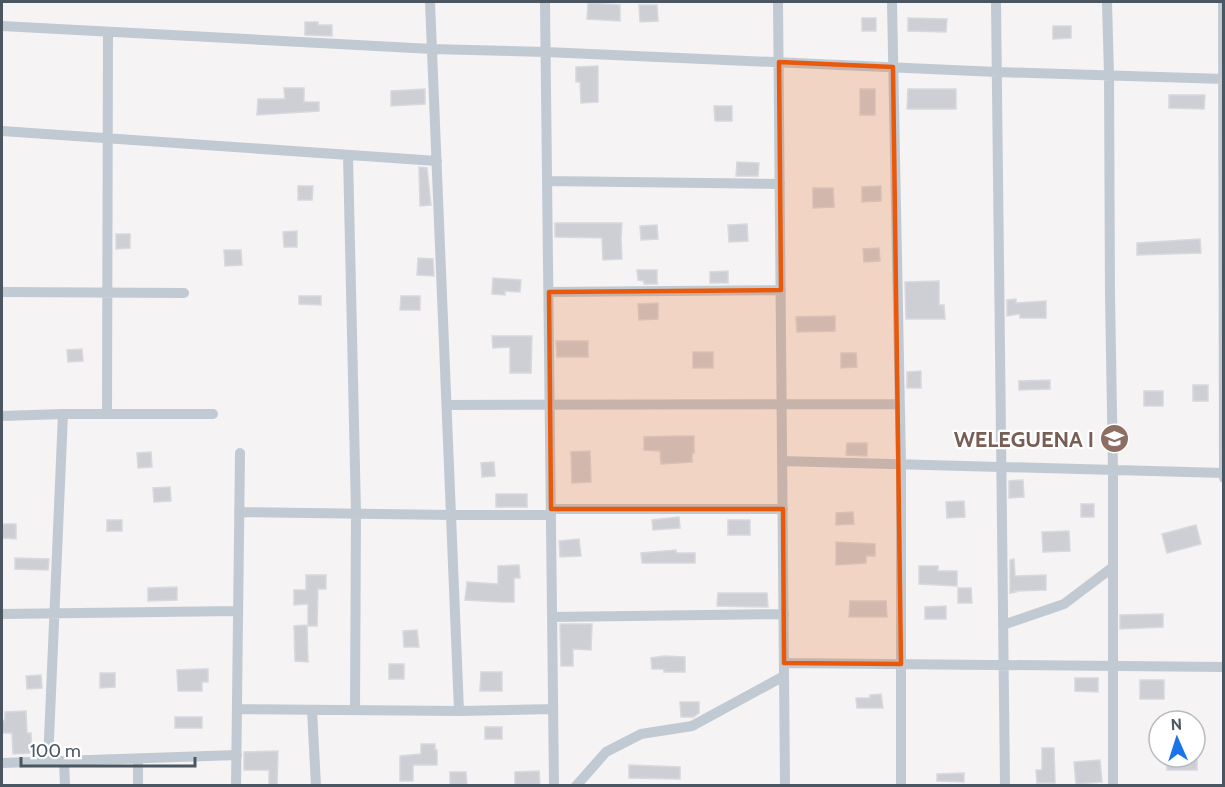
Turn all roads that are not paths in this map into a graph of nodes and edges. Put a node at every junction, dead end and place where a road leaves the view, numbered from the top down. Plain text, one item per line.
1 (430, 2) edge
2 (545, 2) edge
3 (778, 2) edge
4 (892, 2) edge
5 (996, 2) edge
6 (1107, 2) edge
7 (1223, 2) edge
8 (2, 26) edge
9 (108, 32) junction
10 (432, 49) junction
11 (546, 52) junction
12 (778, 62) junction
13 (893, 67) junction
14 (997, 72) junction
15 (1109, 75) junction
16 (1223, 79) edge
17 (2, 131) edge
18 (108, 139) junction
19 (348, 155) junction
20 (437, 161) junction
21 (548, 181) junction
22 (780, 184) junction
23 (781, 291) junction
24 (2, 292) edge
25 (549, 292) junction
26 (106, 293) junction
27 (184, 293) dead end
28 (782, 404) junction
29 (900, 404) junction
30 (447, 405) junction
31 (550, 405) junction
32 (63, 414) junction
33 (106, 414) junction
34 (213, 414) dead end
35 (2, 416) edge
36 (240, 453) dead end
37 (782, 461) junction
38 (901, 464) junction
39 (1001, 467) junction
40 (1113, 470) junction
41 (1224, 473) edge
42 (1224, 478) edge
43 (783, 509) junction
44 (239, 512) junction
45 (551, 512) junction
46 (356, 513) junction
47 (451, 515) junction
48 (1113, 567) junction
49 (238, 611) junction
50 (55, 613) junction
51 (2, 614) edge
52 (784, 614) junction
53 (552, 617) junction
54 (1003, 625) junction
55 (784, 663) junction
56 (901, 664) junction
57 (1004, 665) junction
58 (1113, 666) junction
59 (1224, 667) edge
60 (784, 676) junction
61 (237, 709) junction
62 (553, 709) junction
63 (312, 710) junction
64 (355, 710) junction
65 (459, 711) junction
66 (237, 755) junction
67 (138, 759) junction
68 (64, 761) junction
69 (48, 762) junction
70 (2, 763) edge
71 (65, 786) edge
72 (138, 786) edge
73 (236, 786) edge
74 (316, 786) edge
75 (554, 786) edge
76 (576, 786) edge
77 (785, 786) edge
78 (901, 786) edge
79 (1005, 786) edge
80 (1113, 786) edge

1 - 10 street
2 - 11 street
3 - 12 street
4 - 13 street
5 - 14 street
6 - 15 street
7 - 16 street
8 - 9 street
9 - 10 street
9 - 18 street
10 - 11 street
10 - 20 street
11 - 12 street
11 - 21 street
12 - 13 street
12 - 22 street
13 - 14 street
13 - 29 street
14 - 15 street
14 - 39 street
15 - 16 street
15 - 40 street
16 - 41 street
17 - 18 street
18 - 19 street
18 - 26 street
19 - 20 street
19 - 46 street
20 - 30 street
21 - 22 street
21 - 25 street
22 - 23 street
23 - 25 street
23 - 28 street
24 - 26 street
25 - 31 street
26 - 27 street
26 - 33 street
28 - 29 street
28 - 31 street
28 - 37 street
29 - 38 street
30 - 31 street
30 - 47 street
31 - 45 street
32 - 33 street
32 - 35 street
32 - 50 street
33 - 34 street
36 - 44 street
37 - 38 street
37 - 43 street
38 - 39 street
38 - 56 street
39 - 40 street
39 - 54 street
40 - 41 street
40 - 48 street
41 - 42 street
43 - 45 street
43 - 52 street
44 - 46 street
44 - 49 street
45 - 47 street
45 - 53 street
46 - 47 street
46 - 64 street
47 - 65 street
48 - 54 street
48 - 58 street
49 - 50 street
49 - 61 street
50 - 51 street
50 - 69 street
52 - 53 street
52 - 55 street
53 - 62 street
54 - 57 street
55 - 56 street
55 - 60 street
56 - 57 street
56 - 78 street
57 - 58 street
57 - 79 street
58 - 59 street
58 - 80 street
60 - 76 street
60 - 77 street
61 - 63 street
61 - 66 street
62 - 65 street
62 - 75 street
63 - 64 street
63 - 74 street
64 - 65 street
66 - 67 street
66 - 73 street
67 - 68 street
67 - 72 street
68 - 69 street
68 - 71 street
69 - 70 street

